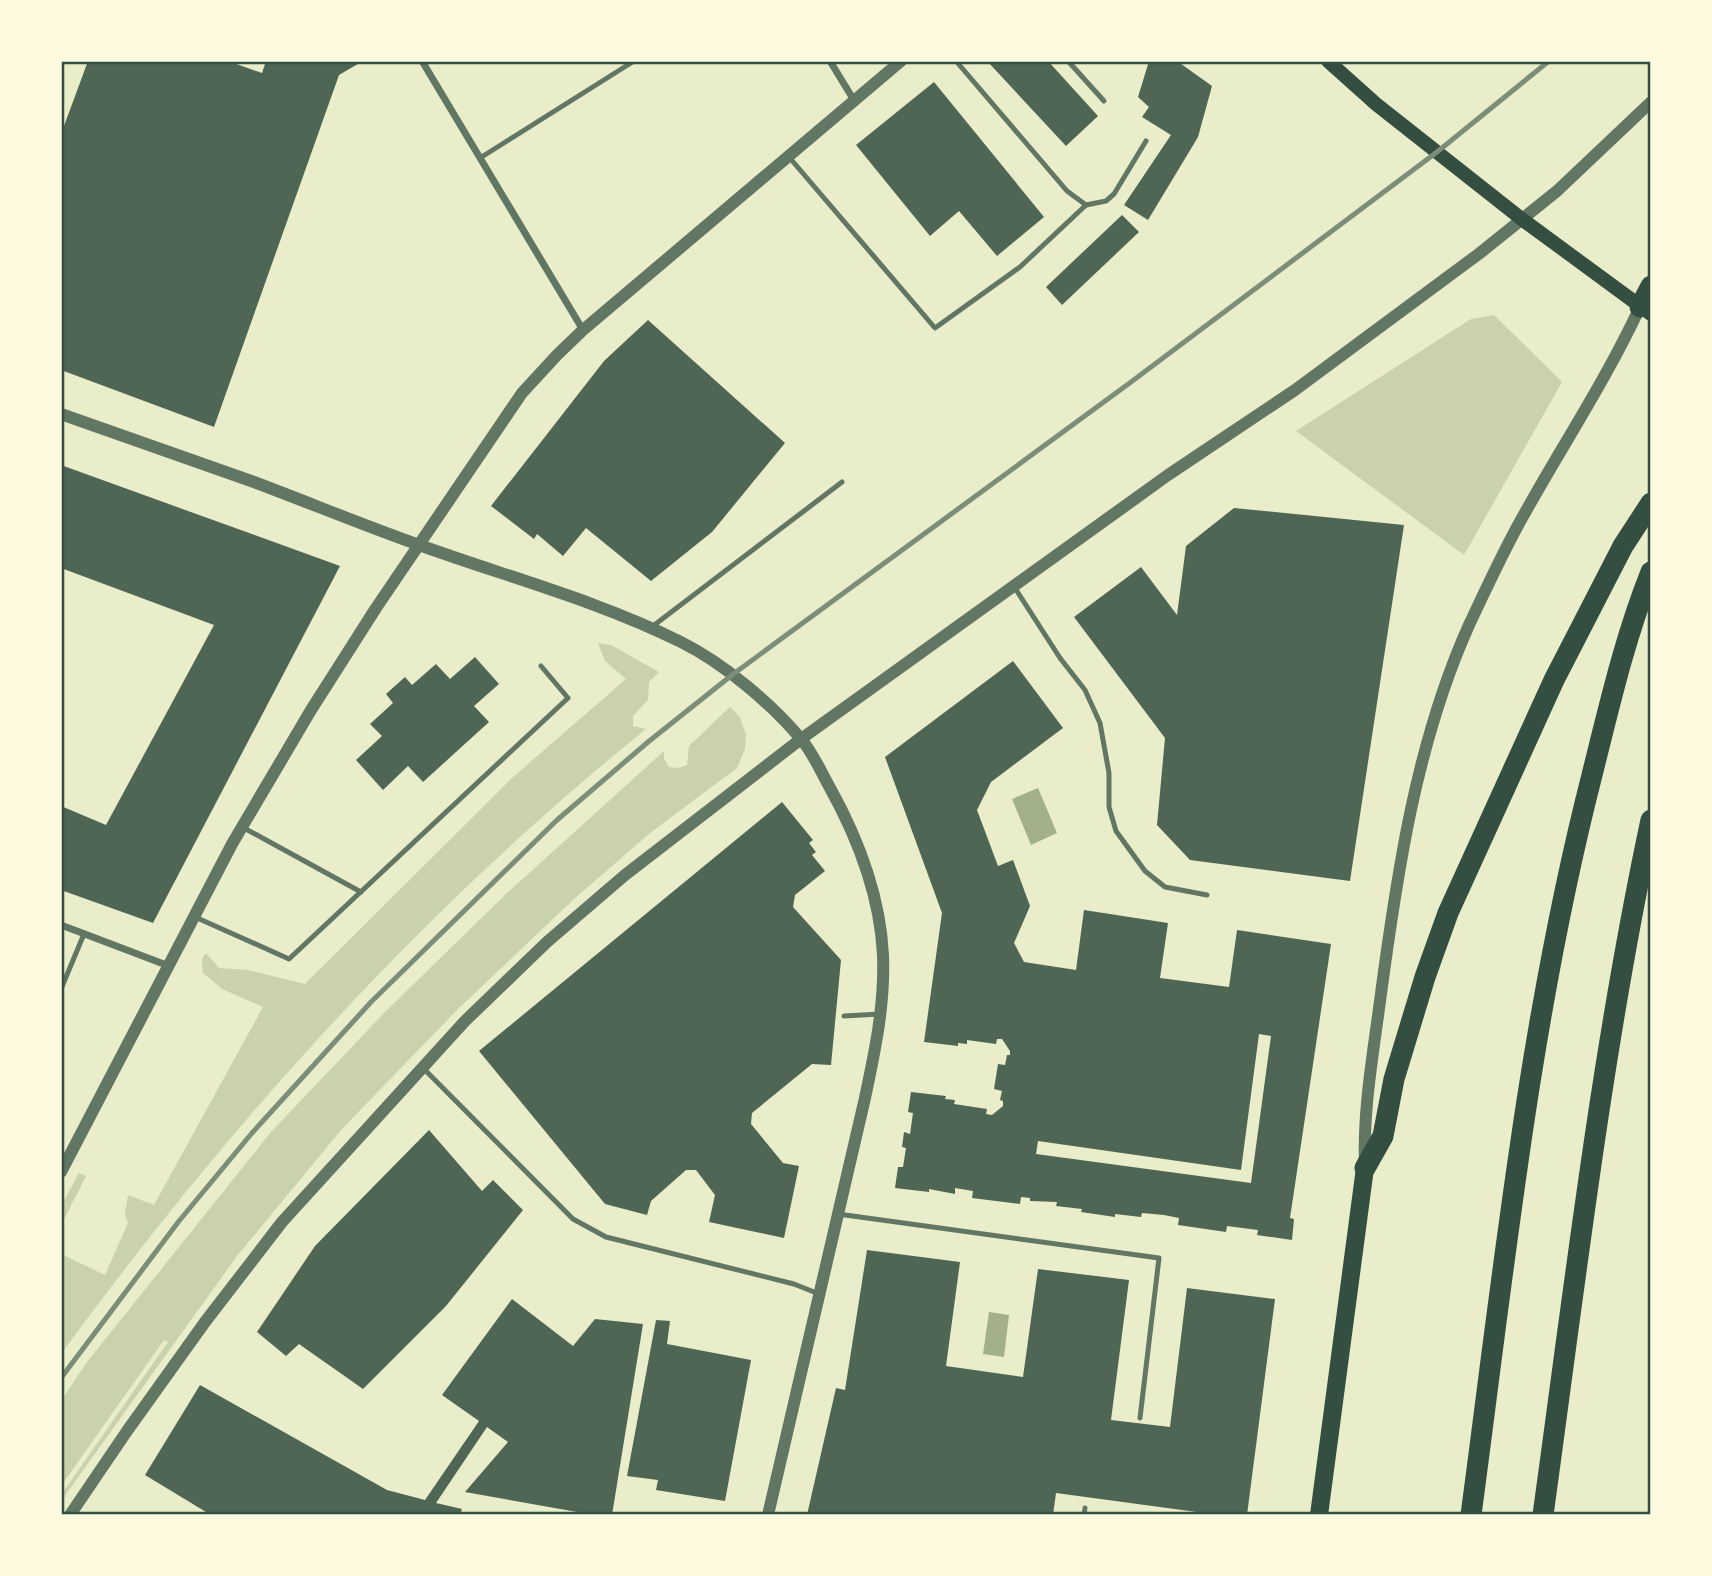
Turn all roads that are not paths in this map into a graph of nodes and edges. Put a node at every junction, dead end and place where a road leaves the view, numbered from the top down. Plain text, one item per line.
1 (422, 61) edge
2 (634, 61) edge
3 (830, 61) edge
4 (901, 61) edge
5 (956, 61) edge
6 (1068, 61) edge
7 (1328, 61) edge
8 (1104, 101) dead end
9 (855, 102) junction
10 (1651, 102) edge
11 (1146, 141) dead end
12 (789, 157) junction
13 (480, 158) junction
14 (1086, 205) junction
15 (1523, 220) junction
16 (1651, 286) edge
17 (1645, 311) edge
18 (583, 330) junction
19 (61, 414) edge
20 (842, 482) dead end
21 (1651, 503) edge
22 (419, 545) junction
23 (1651, 572) edge
24 (1013, 585) junction
25 (651, 628) junction
26 (541, 666) dead end
27 (801, 739) junction
28 (1651, 820) edge
29 (243, 827) junction
30 (361, 892) junction
31 (1208, 895) dead end
32 (195, 917) junction
33 (61, 925) edge
34 (83, 934) junction
35 (169, 966) junction
36 (61, 989) edge
37 (880, 1014) junction
38 (844, 1016) dead end
39 (422, 1067) junction
40 (1365, 1168) junction
41 (61, 1172) edge
42 (838, 1214) junction
43 (819, 1294) junction
44 (1140, 1418) dead end
45 (70, 1515) edge
46 (768, 1515) edge
47 (1319, 1515) edge
48 (1471, 1515) edge
49 (1543, 1515) edge

1 - 13 street
2 - 13 lane
3 - 9 street
4 - 9 street
5 - 14 lane
6 - 8 lane
7 - 15 main road
9 - 12 street
10 - 15 street
11 - 14 lane
12 - 14 lane
12 - 18 street
13 - 18 street
15 - 17 main road
15 - 24 street
16 - 17 highway
17 - 40 street
18 - 22 street
19 - 22 street
20 - 25 lane
21 - 40 highway
22 - 25 street
22 - 29 street
23 - 48 highway
24 - 27 street
24 - 31 lane
25 - 27 street
26 - 30 lane
27 - 37 street
27 - 39 street
28 - 49 highway
29 - 30 lane
29 - 32 street
30 - 32 lane
32 - 35 street
33 - 34 street
34 - 35 street
34 - 36 lane
35 - 41 street
37 - 38 lane
37 - 42 street
39 - 43 lane
39 - 45 street
40 - 47 main road
42 - 43 street
42 - 44 lane
43 - 46 street

